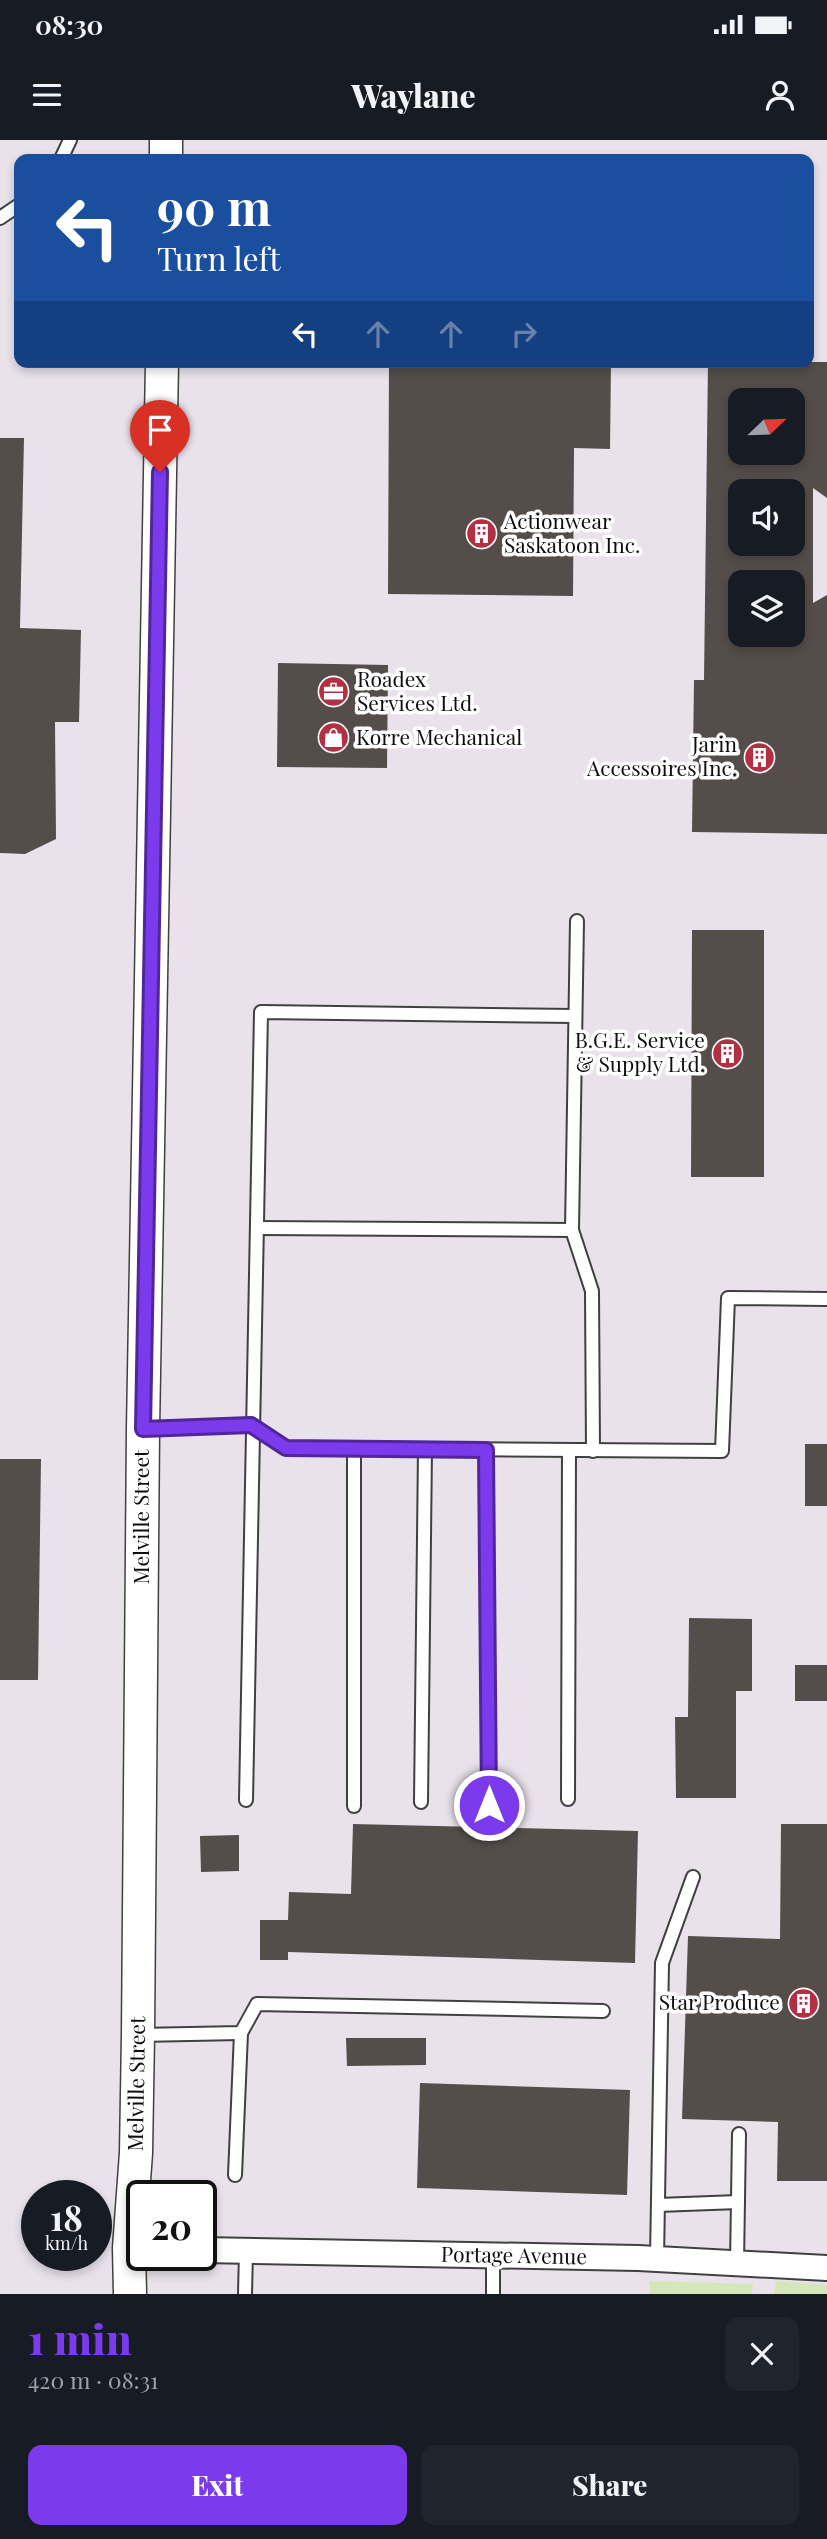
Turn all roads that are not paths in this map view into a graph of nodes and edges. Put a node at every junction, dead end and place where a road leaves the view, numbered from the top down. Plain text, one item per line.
1 (162, 368) edge
2 (577, 921) dead end
3 (575, 1016) junction
4 (257, 1228) junction
5 (572, 1230) junction
6 (827, 1299) edge
7 (251, 1425) junction
8 (143, 1429) junction
9 (354, 1448) junction
10 (425, 1449) junction
11 (486, 1450) junction
12 (569, 1451) junction
13 (593, 1451) junction
14 (246, 1800) dead end
15 (568, 1800) dead end
16 (421, 1802) dead end
17 (354, 1805) dead end
18 (489, 1805) dead end
19 (693, 1877) dead end
20 (603, 2011) dead end
21 (241, 2033) junction
22 (138, 2035) junction
23 (739, 2134) dead end
24 (235, 2175) dead end
25 (136, 2180) edge
26 (738, 2202) junction
27 (657, 2205) junction
28 (217, 2250) edge
29 (246, 2251) junction
30 (493, 2256) junction
31 (657, 2259) junction
32 (737, 2264) junction
33 (827, 2268) edge
34 (133, 2271) edge
35 (130, 2294) edge
36 (244, 2294) edge
37 (492, 2294) edge

1 - 8 street, Melville Street
2 - 3 lane
3 - 4 lane
3 - 5 lane
4 - 5 lane
4 - 7 lane
5 - 13 lane
6 - 13 lane
7 - 8 lane
7 - 9 lane
7 - 14 lane
8 - 22 street, Melville Street
9 - 10 lane
9 - 17 lane
10 - 11 lane
10 - 16 lane
11 - 12 lane
11 - 18 lane
12 - 13 lane
12 - 15 lane
19 - 27 lane
20 - 21 lane
21 - 22 lane
21 - 24 lane
22 - 25 street, Melville Street
23 - 26 lane
26 - 27 lane
26 - 32 lane
27 - 31 lane
28 - 29 street, Portage Avenue
29 - 30 street, Portage Avenue
29 - 36 lane
30 - 31 street, Portage Avenue
30 - 37 lane
31 - 32 street, Portage Avenue
32 - 33 street, Portage Avenue
34 - 35 street, Melville Street

